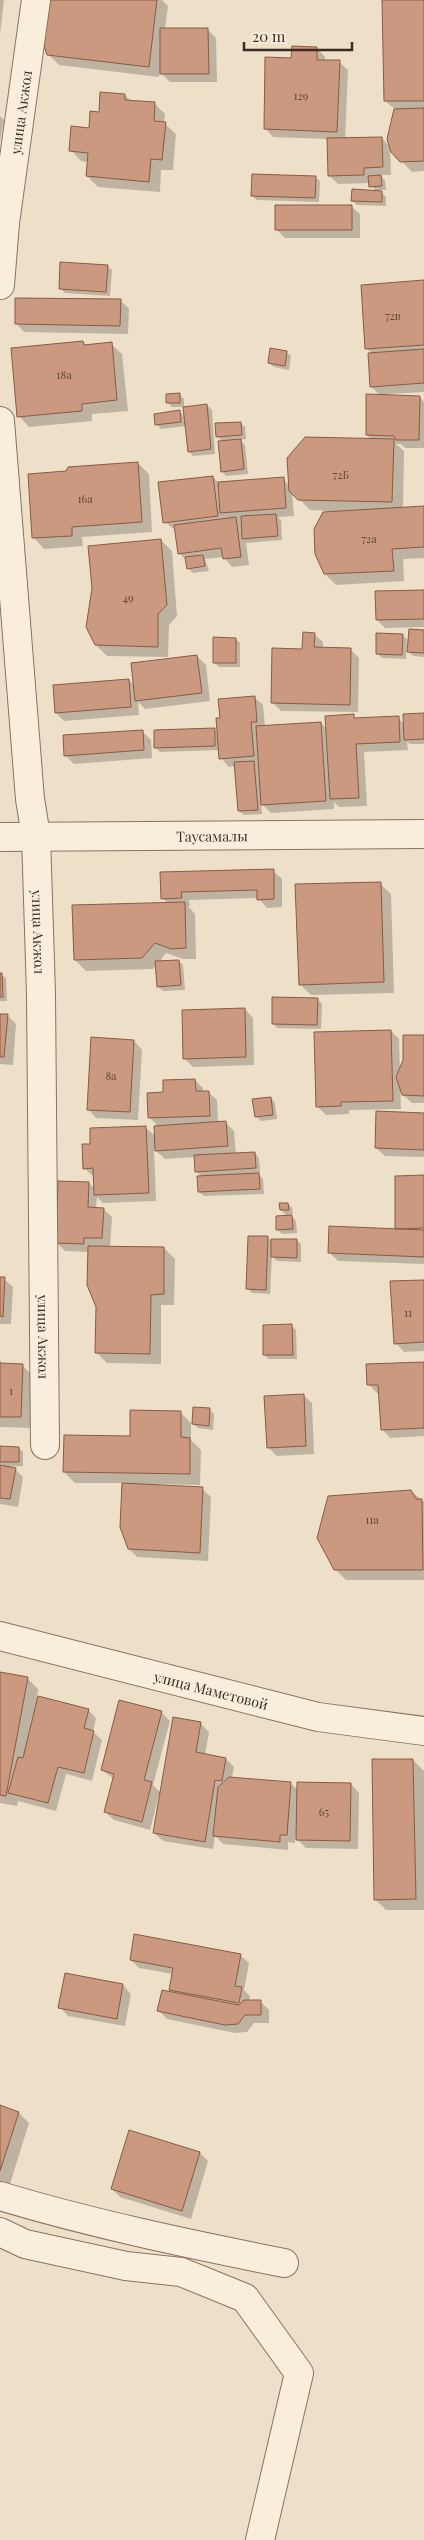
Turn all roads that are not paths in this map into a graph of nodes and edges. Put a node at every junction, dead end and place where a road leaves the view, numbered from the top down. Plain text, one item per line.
1 (36, 0) edge
2 (0, 285) edge
3 (0, 421) edge
4 (424, 834) edge
5 (36, 836) junction
6 (0, 837) edge
7 (45, 1445) dead end
8 (0, 1636) edge
9 (424, 1731) edge
10 (0, 2196) edge
11 (0, 2232) edge
12 (284, 2263) dead end
13 (260, 2540) edge

1 - 2 street, улица Акжол
3 - 5 street, улица Акжол
4 - 5 street, Таусамалы
5 - 6 street, Таусамалы
5 - 7 street, улица Акжол
8 - 9 street, улица Маметовой
10 - 12 street
11 - 13 street

